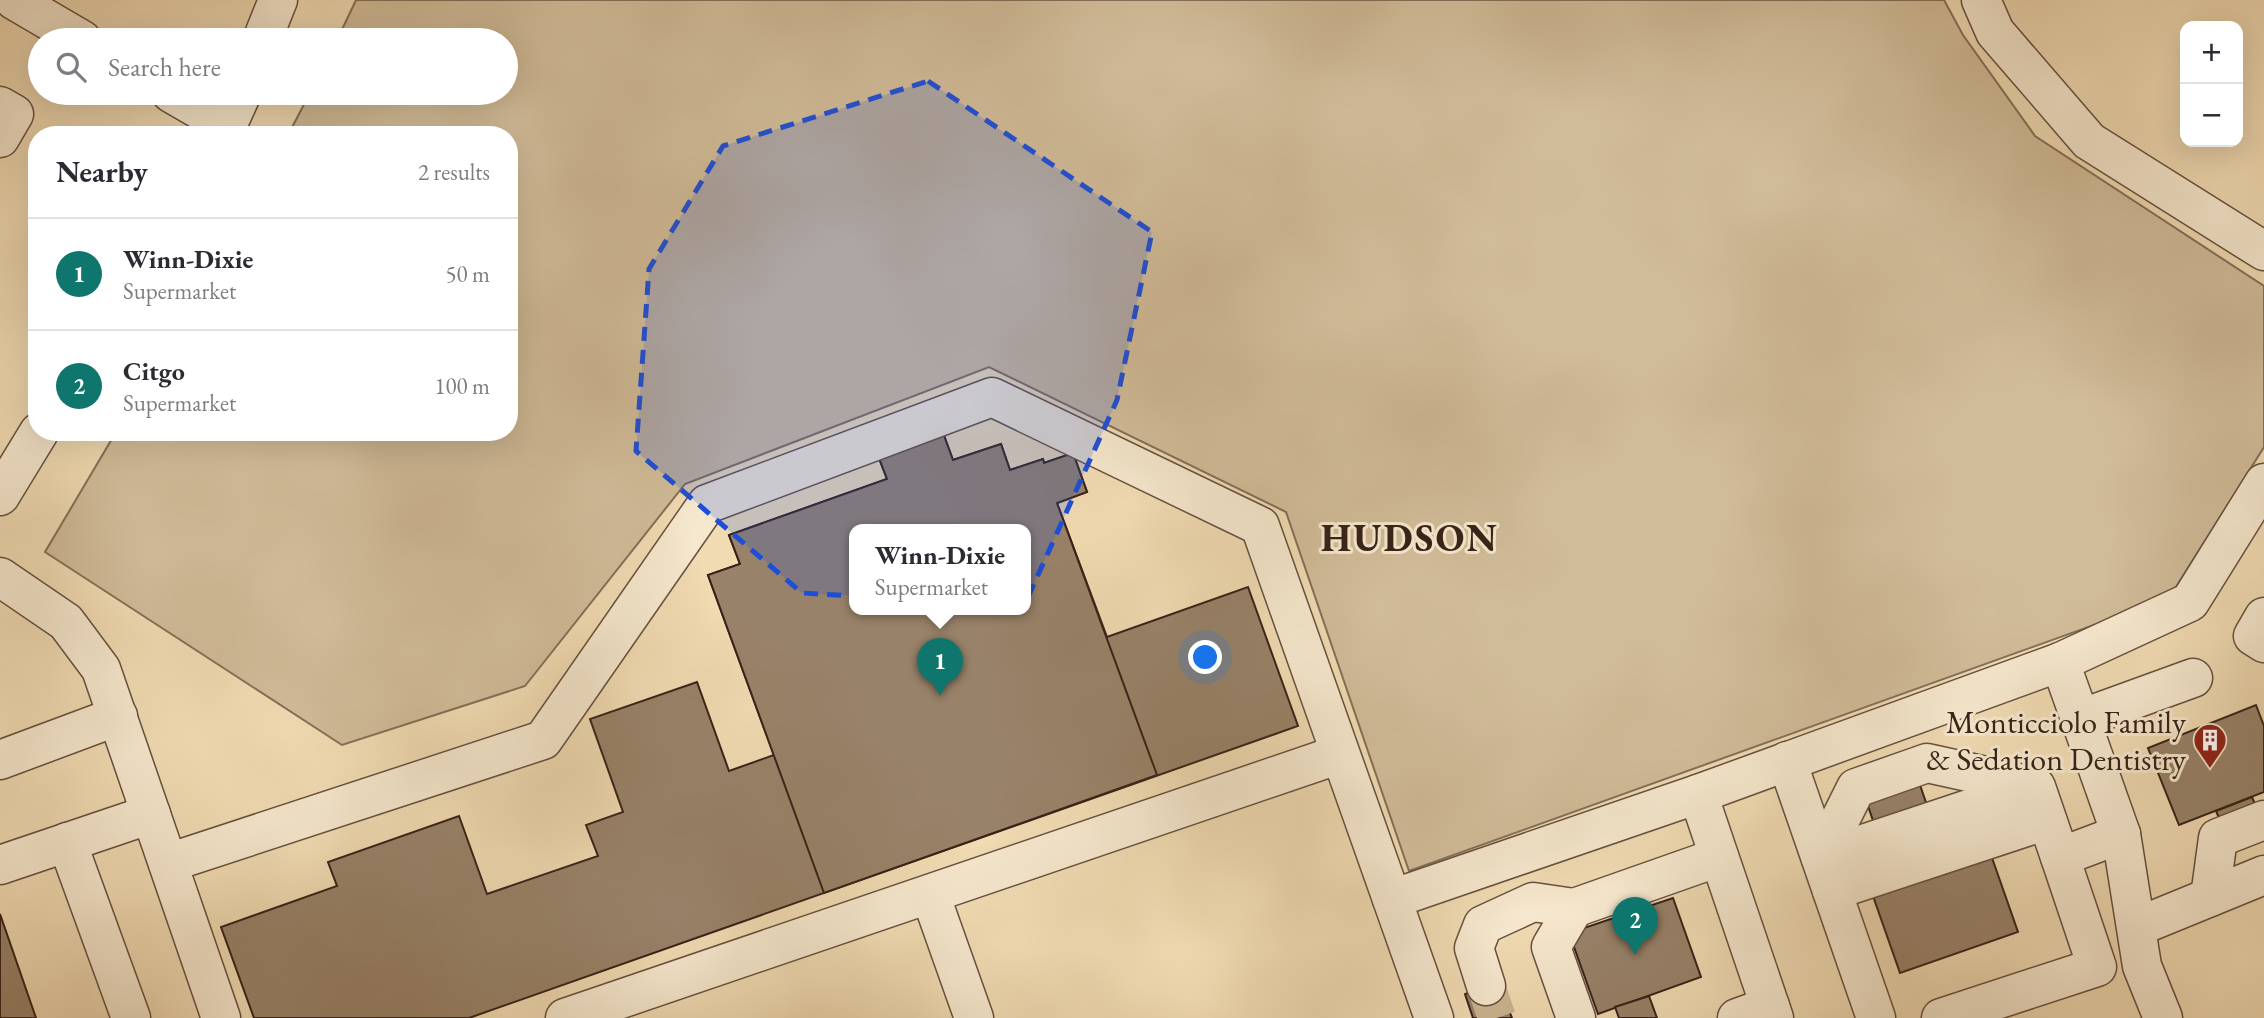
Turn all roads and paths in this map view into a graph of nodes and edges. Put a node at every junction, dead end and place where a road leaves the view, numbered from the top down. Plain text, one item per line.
1 (14, 0) edge
2 (278, 0) edge
3 (1981, 0) edge
4 (62, 28) edge
5 (267, 28) edge
6 (200, 105) edge
7 (0, 106) edge
8 (231, 118) edge
9 (0, 138) edge
10 (2264, 251) edge
11 (34, 441) edge
12 (2264, 484) edge
13 (0, 496) edge
14 (0, 577) edge
15 (2264, 617) edge
16 (2264, 643) edge
17 (2060, 662) junction
18 (2193, 678) dead end
19 (118, 716) junction
20 (2080, 719) junction
21 (1340, 754) junction
22 (0, 760) edge
23 (1787, 761) junction
24 (1698, 794) junction
25 (2031, 798) junction
26 (150, 814) junction
27 (2264, 820) edge
28 (2121, 834) junction
29 (67, 842) junction
30 (1830, 856) junction
31 (2060, 856) junction
32 (1719, 857) junction
33 (168, 863) junction
34 (0, 865) edge
35 (2264, 875) edge
36 (930, 894) junction
37 (2210, 897) junction
38 (1392, 899) junction
39 (1573, 908) junction
40 (2137, 927) junction
41 (1486, 986) tunnel mouth
42 (1760, 1014) edge
43 (131, 1018) edge
44 (220, 1018) edge
45 (565, 1018) edge
46 (974, 1018) edge
47 (1434, 1018) edge
48 (1576, 1018) edge
49 (1876, 1018) edge
50 (1941, 1018) edge
51 (2163, 1018) edge

1 - 4 street
2 - 5 street
3 - 10 street
6 - 8 street
7 - 9 street
11 - 13 street
12 - 17 street
14 - 19 street
15 - 16 street
17 - 20 street
17 - 23 street
18 - 20 street
19 - 22 street
19 - 26 street
20 - 28 street
21 - 33 street
21 - 36 street
21 - 38 street
23 - 24 street
23 - 30 street
24 - 32 street
24 - 38 street
25 - 30 street
25 - 30 street
25 - 31 street
26 - 29 street
26 - 33 street
27 - 37 street
28 - 31 street
28 - 40 street
29 - 34 street
29 - 43 street
30 - 49 street
31 - 50 street
32 - 39 street
32 - 42 street
33 - 44 street
35 - 37 street
36 - 45 street
36 - 46 street
37 - 40 street
38 - 47 street
39 - 41 street
39 - 48 street
40 - 51 street

